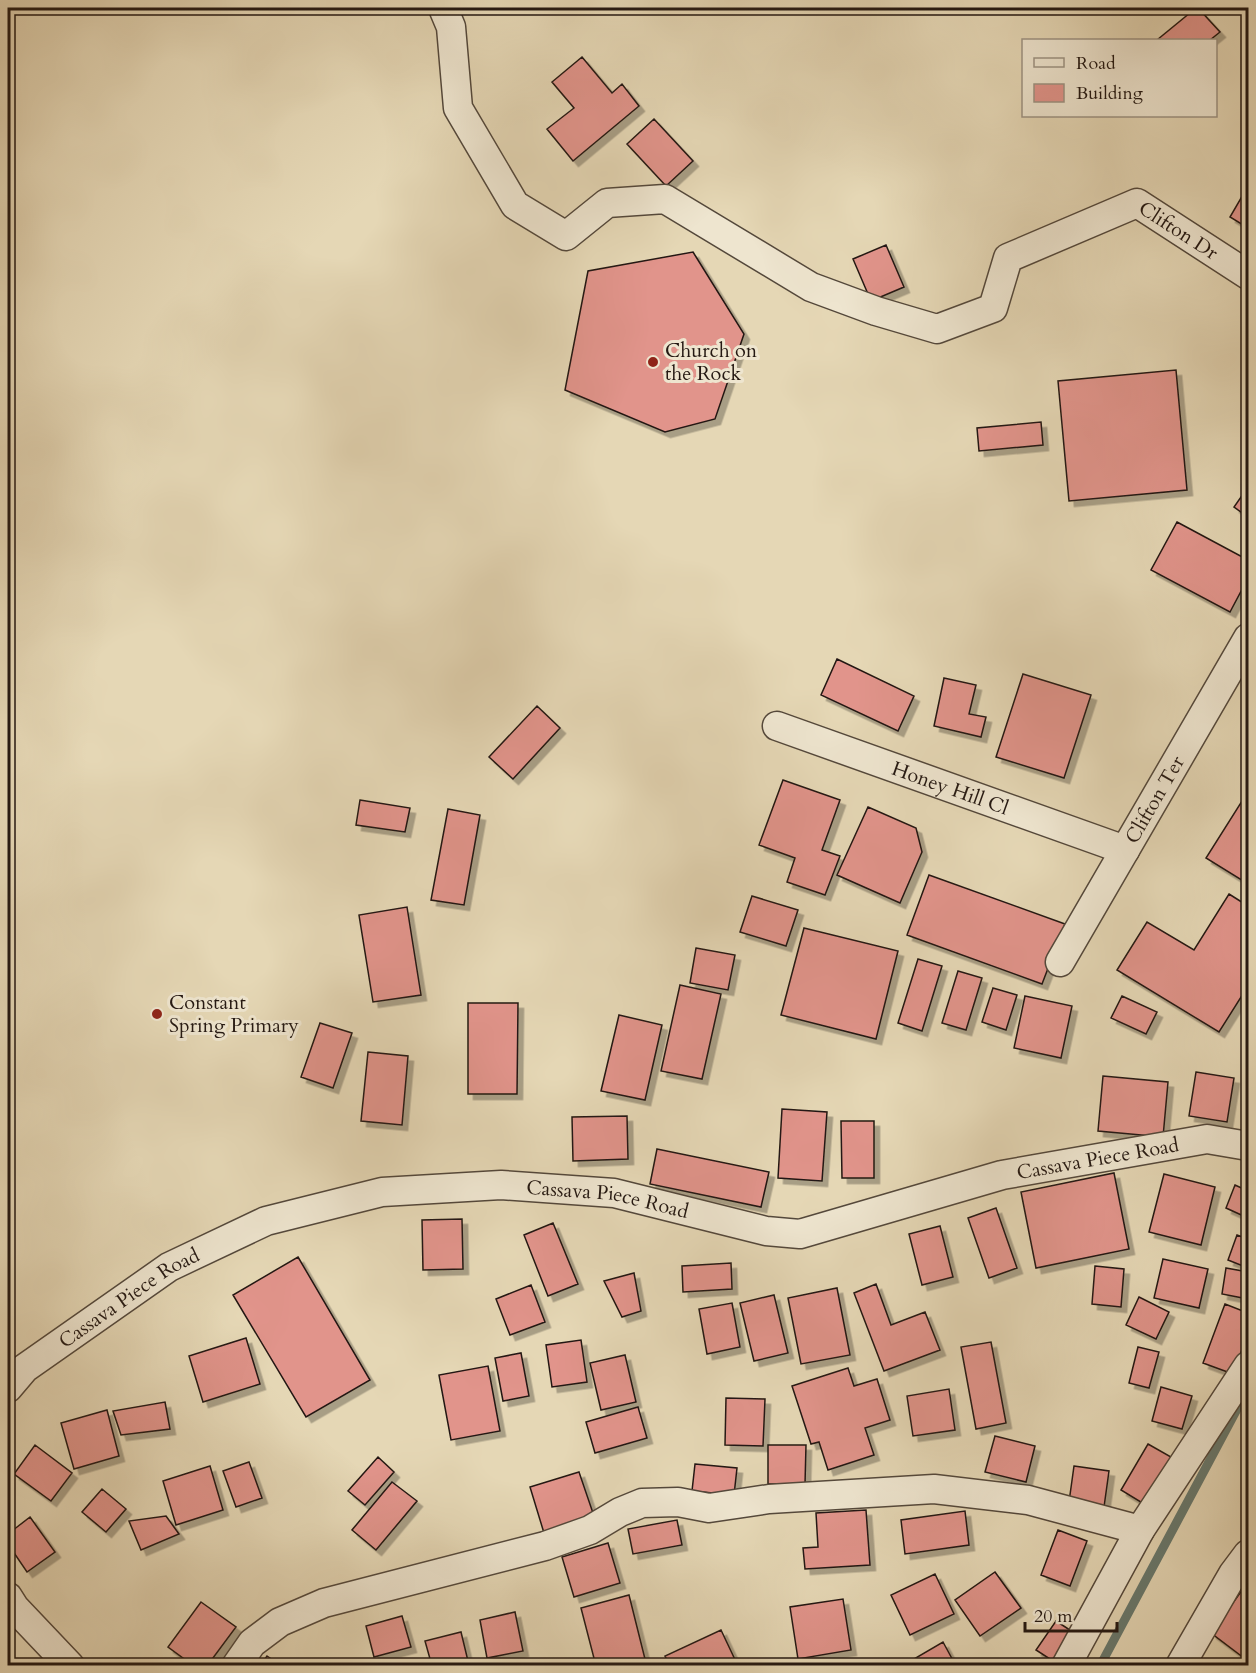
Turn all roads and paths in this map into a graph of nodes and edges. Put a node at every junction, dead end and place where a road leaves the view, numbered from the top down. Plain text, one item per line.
1 (443, 8) edge
2 (1248, 275) edge
3 (1248, 638) edge
4 (777, 726) dead end
5 (1125, 850) junction
6 (1060, 962) dead end
7 (1248, 1146) edge
8 (1248, 1366) edge
9 (8, 1388) edge
10 (1140, 1530) junction
11 (1248, 1554) edge
12 (8, 1597) edge
13 (70, 1665) edge
14 (237, 1665) edge
15 (1066, 1665) edge
16 (1180, 1665) edge

1 - 2 street, Clifton Dr
3 - 5 street, Clifton Ter
4 - 5 street, Honey Hill Cl
5 - 6 street, Clifton Ter
7 - 9 street, Cassava Piece Road
8 - 10 street
10 - 14 street
10 - 15 street
11 - 16 street
12 - 13 street

